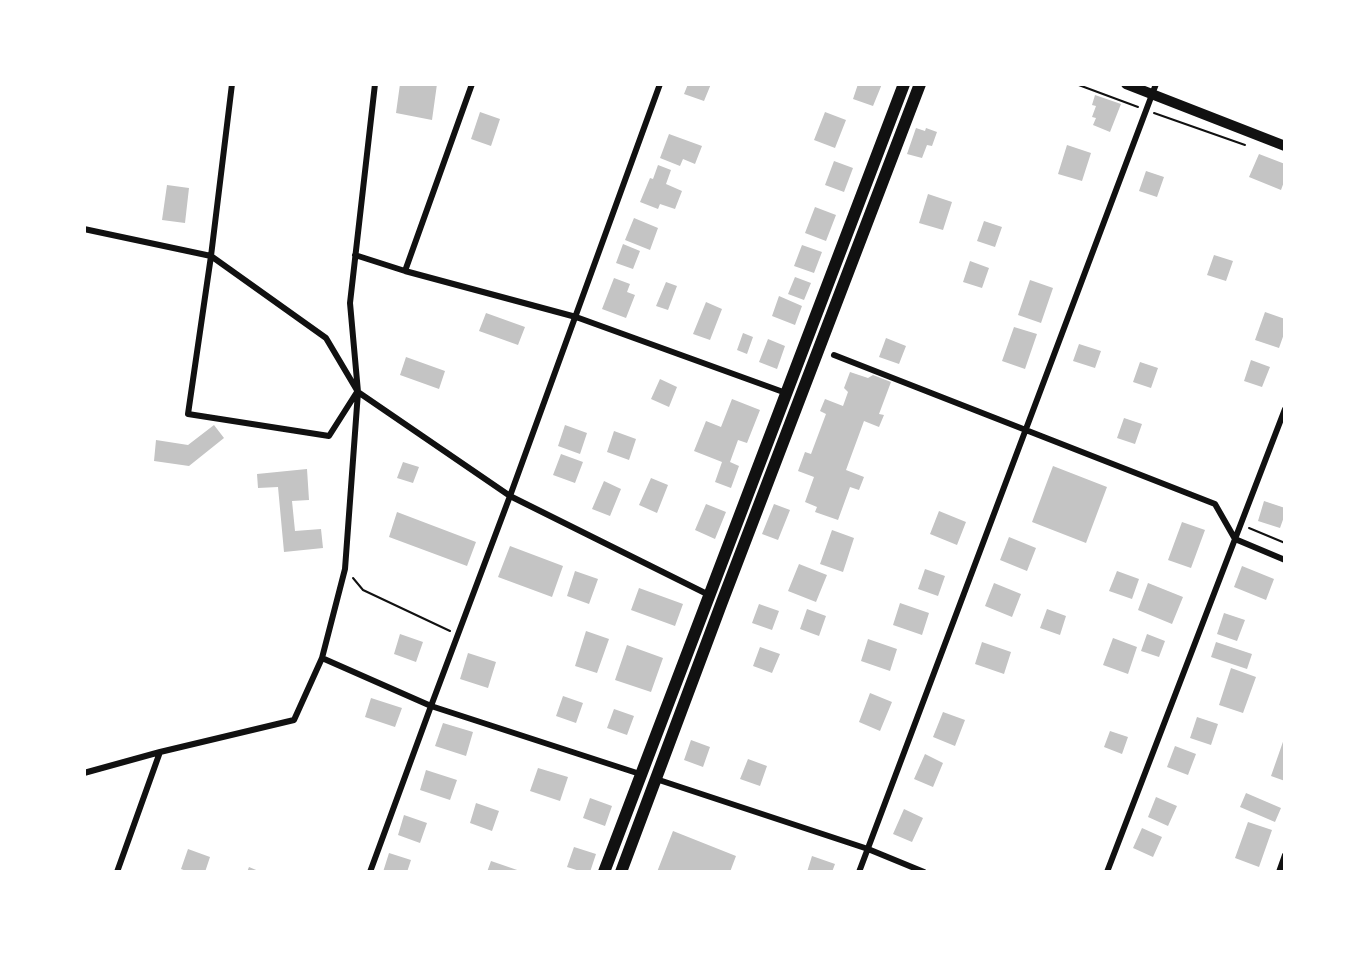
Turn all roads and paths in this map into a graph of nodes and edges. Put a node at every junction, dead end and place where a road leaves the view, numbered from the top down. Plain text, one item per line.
1 (232, 84) edge
2 (375, 84) edge
3 (472, 84) edge
4 (660, 84) edge
5 (904, 84) edge
6 (920, 84) edge
7 (1076, 84) edge
8 (1126, 84) edge
9 (1154, 89) edge
10 (1146, 111) junction
11 (1285, 146) edge
12 (1253, 148) dead end
13 (84, 229) edge
14 (355, 255) junction
15 (211, 256) junction
16 (405, 271) junction
17 (576, 317) junction
18 (834, 356) dead end
19 (358, 392) junction
20 (786, 393) junction
21 (801, 398) junction
22 (1285, 409) edge
23 (1026, 429) junction
24 (510, 496) junction
25 (1240, 525) junction
26 (1235, 539) junction
27 (1285, 543) edge
28 (1285, 560) edge
29 (345, 569) junction
30 (709, 595) junction
31 (722, 602) junction
32 (458, 635) junction
33 (322, 658) junction
34 (430, 706) junction
35 (160, 752) junction
36 (84, 773) edge
37 (640, 774) junction
38 (655, 779) junction
39 (868, 849) junction
40 (1285, 855) edge
41 (117, 872) edge
42 (370, 872) edge
43 (604, 872) edge
44 (621, 872) edge
45 (859, 872) edge
46 (924, 872) edge
47 (1107, 872) edge
48 (1279, 872) edge

1 - 15 street
2 - 14 street
3 - 16 street
4 - 17 street
5 - 20 main road
6 - 21 main road
7 - 10 path
8 - 9 street
9 - 10 street
9 - 11 street
10 - 12 path
10 - 23 street
13 - 15 street
14 - 16 street
14 - 19 street
15 - 19 street
15 - 19 street
16 - 17 street
17 - 20 street
17 - 24 street
18 - 23 street
19 - 24 street
19 - 29 street
20 - 21 main road
20 - 30 main road
21 - 31 main road
22 - 25 street
23 - 26 street
23 - 39 street
24 - 30 street
24 - 32 street
25 - 26 street
25 - 27 path
26 - 28 street
26 - 47 street
29 - 32 path
29 - 33 street
30 - 31 main road
30 - 37 main road
31 - 38 main road
32 - 34 street
33 - 34 street
33 - 35 street
34 - 37 street
34 - 42 street
35 - 36 street
35 - 41 street
37 - 38 main road
37 - 43 main road
38 - 39 street
38 - 44 main road
39 - 45 street
39 - 46 street
40 - 48 street

